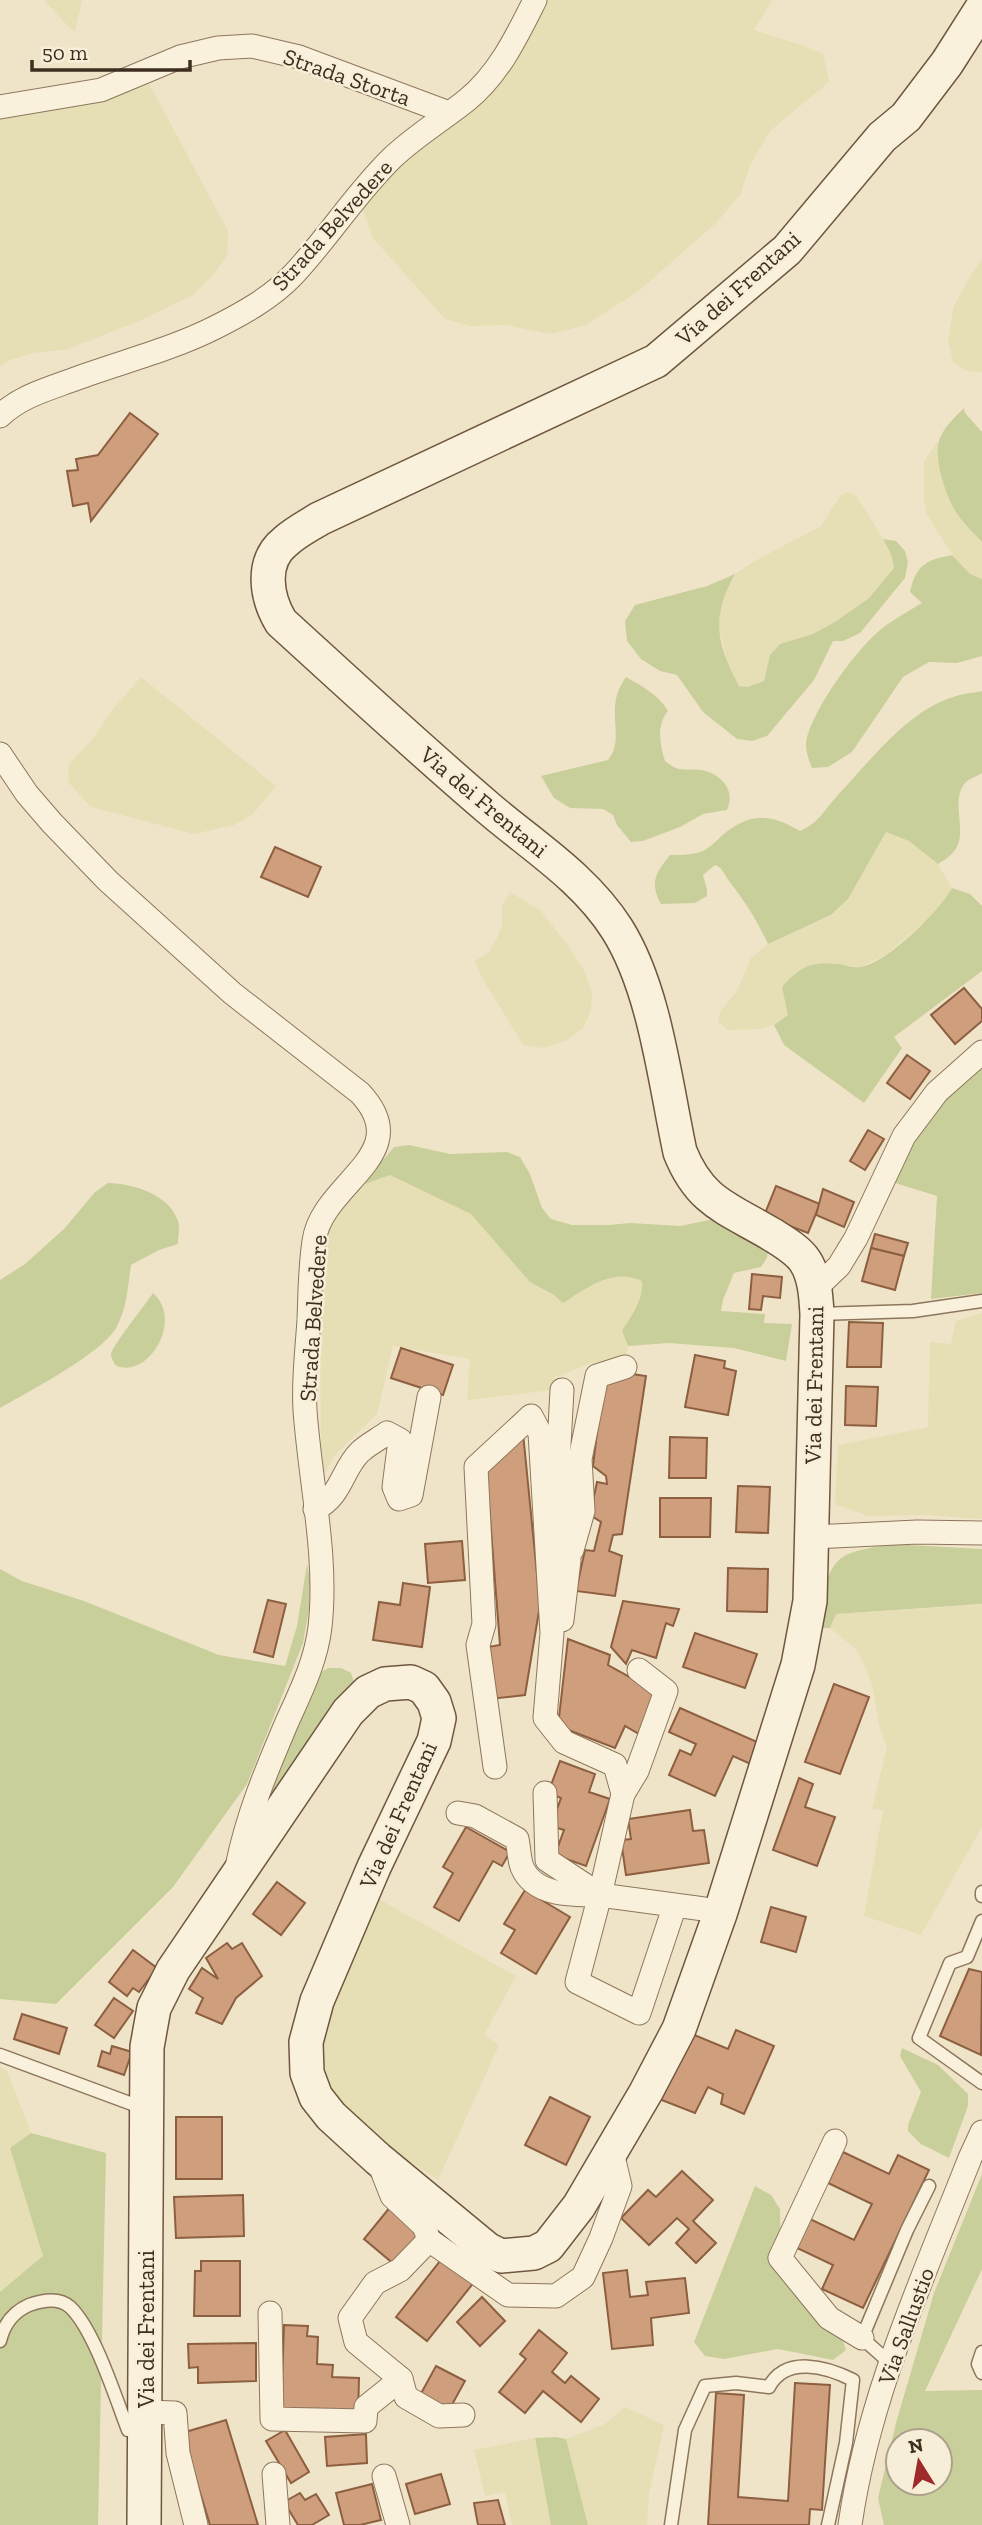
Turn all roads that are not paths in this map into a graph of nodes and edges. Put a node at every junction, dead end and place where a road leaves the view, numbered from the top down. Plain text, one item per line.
1 (535, 0) edge
2 (982, 8) edge
3 (0, 107) edge
4 (450, 113) junction
5 (0, 416) edge
6 (0, 754) edge
7 (982, 1052) edge
8 (982, 1301) edge
9 (816, 1302) junction
10 (625, 1367) dead end
11 (562, 1390) dead end
12 (429, 1397) dead end
13 (315, 1509) junction
14 (982, 1533) edge
15 (813, 1537) junction
16 (569, 1560) junction
17 (552, 1633) junction
18 (639, 1670) dead end
19 (495, 1767) dead end
20 (545, 1793) dead end
21 (623, 1794) junction
22 (458, 1813) dead end
23 (234, 1880) junction
24 (600, 1895) junction
25 (675, 1905) junction
26 (720, 1914) junction
27 (982, 1921) edge
28 (0, 2055) edge
29 (982, 2083) edge
30 (147, 2110) junction
31 (982, 2133) edge
32 (835, 2141) dead end
33 (612, 2152) junction
34 (378, 2160) junction
35 (929, 2186) dead end
36 (429, 2240) junction
37 (270, 2313) dead end
38 (862, 2338) junction
39 (0, 2341) edge
40 (982, 2352) edge
41 (890, 2363) junction
42 (982, 2373) edge
43 (401, 2379) junction
44 (463, 2415) dead end
45 (146, 2421) junction
46 (855, 2445) junction
47 (274, 2474) dead end
48 (384, 2476) dead end
49 (144, 2525) edge
50 (196, 2525) edge
51 (278, 2525) edge
52 (398, 2525) edge
53 (671, 2525) edge
54 (828, 2525) edge
55 (850, 2525) edge

1 - 4 street, Strada Belvedere
2 - 9 main road, Via dei Frentani
3 - 4 street, Strada Storta
4 - 5 street, Strada Belvedere
6 - 13 street, Strada Belvedere
7 - 9 street
8 - 9 lane
9 - 15 main road, Via dei Frentani
10 - 16 street
11 - 16 street
12 - 13 street
13 - 23 street, Strada Belvedere
14 - 15 street
15 - 26 main road, Via dei Frentani
16 - 17 street
17 - 19 street
17 - 21 street
18 - 21 street
20 - 24 street
21 - 24 street
22 - 24 street
23 - 30 main road, Via dei Frentani
23 - 34 main road, Via dei Frentani
24 - 25 street
24 - 25 street
25 - 26 street
26 - 33 main road, Via dei Frentani
27 - 29 lane
28 - 30 lane
30 - 45 main road, Via dei Frentani
31 - 41 street, Via Sallustio
32 - 38 street
33 - 34 main road, Via dei Frentani
33 - 36 street
34 - 36 street
35 - 38 lane
36 - 43 street
37 - 43 street
38 - 41 lane
39 - 45 lane
40 - 42 lane
41 - 46 street, Via Sallustio
43 - 44 street
45 - 49 main road, Via dei Frentani
45 - 50 street
46 - 53 lane
46 - 54 lane
46 - 55 street, Via Sallustio
47 - 51 street
48 - 52 street

